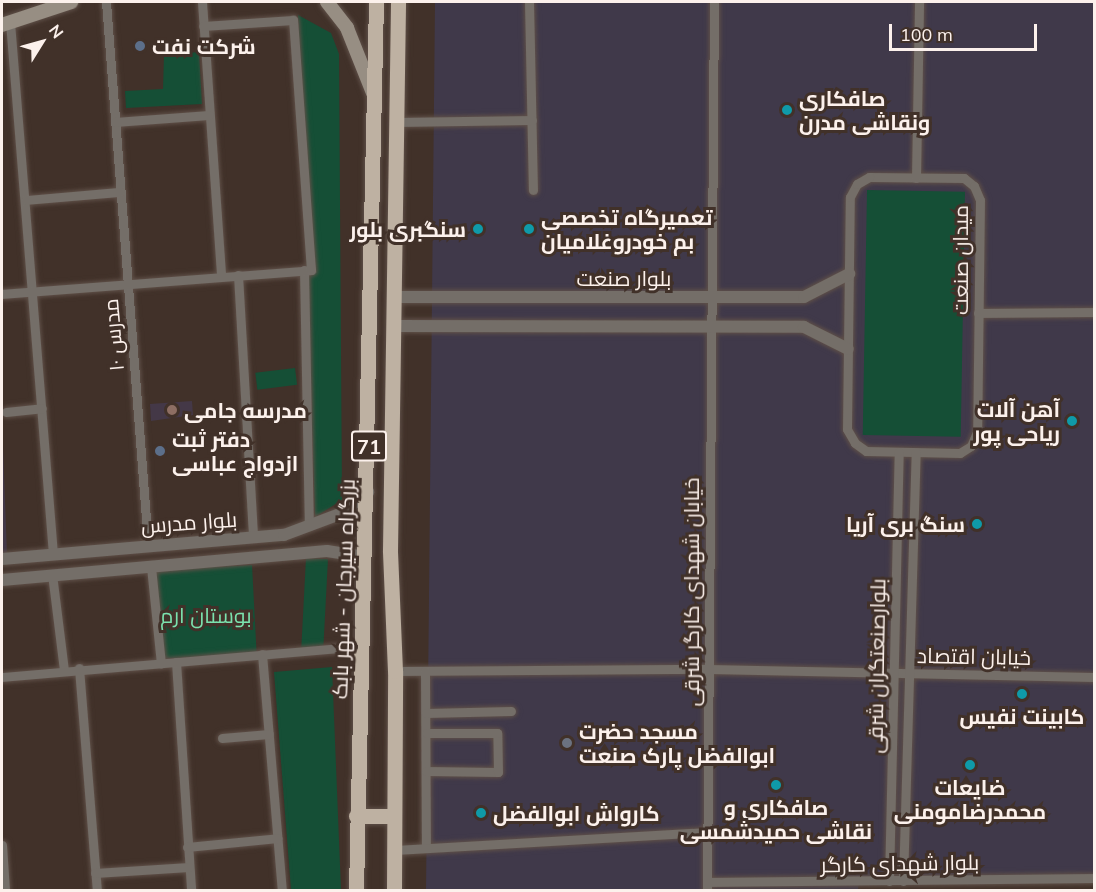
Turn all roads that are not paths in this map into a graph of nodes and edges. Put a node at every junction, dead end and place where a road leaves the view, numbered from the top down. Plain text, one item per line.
1 (71, 2) edge
2 (106, 2) edge
3 (202, 2) edge
4 (327, 2) edge
5 (376, 2) edge
6 (398, 2) edge
7 (530, 2) edge
8 (714, 2) edge
9 (919, 2) edge
10 (6, 24) edge
11 (203, 26) junction
12 (374, 96) junction
13 (209, 115) junction
14 (532, 120) junction
15 (115, 122) junction
16 (396, 122) junction
17 (916, 178) junction
18 (533, 190) dead end
19 (120, 192) junction
20 (26, 200) junction
21 (308, 270) junction
22 (849, 274) junction
23 (238, 275) junction
24 (221, 276) junction
25 (127, 283) junction
26 (33, 289) junction
27 (2, 294) edge
28 (394, 297) junction
29 (712, 297) junction
30 (1095, 312) edge
31 (978, 313) junction
32 (393, 326) junction
33 (711, 329) junction
34 (848, 349) junction
35 (42, 408) junction
36 (6, 412) dead end
37 (898, 452) junction
38 (916, 452) junction
39 (368, 492) junction
40 (897, 497) junction
41 (914, 498) junction
42 (309, 526) junction
43 (284, 535) junction
44 (253, 537) junction
45 (148, 544) junction
46 (53, 554) junction
47 (285, 554) junction
48 (365, 557) junction
49 (2, 559) edge
50 (152, 567) junction
51 (52, 574) junction
52 (2, 579) edge
53 (361, 646) junction
54 (262, 654) junction
55 (176, 662) junction
56 (161, 663) junction
57 (79, 668) junction
58 (709, 669) junction
59 (64, 670) junction
60 (395, 671) junction
61 (425, 671) junction
62 (893, 672) junction
63 (909, 673) junction
64 (1095, 676) edge
65 (2, 677) edge
66 (511, 711) dead end
67 (426, 713) junction
68 (427, 733) junction
69 (269, 734) junction
70 (222, 738) dead end
71 (426, 771) junction
72 (356, 816) junction
73 (393, 816) junction
74 (707, 832) junction
75 (278, 838) junction
76 (2, 845) edge
77 (187, 847) junction
78 (426, 847) junction
79 (395, 850) junction
80 (189, 867) junction
81 (95, 873) junction
82 (1095, 878) edge
83 (1004, 880) junction
84 (889, 881) junction
85 (903, 881) junction
86 (707, 886) edge
87 (5, 891) edge
88 (97, 891) edge
89 (191, 891) edge
90 (282, 891) edge
91 (356, 891) edge
92 (393, 891) edge
93 (1003, 891) edge

1 - 10 main road
2 - 15 street, مدرس ۱۰
3 - 11 street
4 - 12 main road
5 - 12 highway, بزرگراه سیرجان - شهر بابک / 71
6 - 16 highway, 71
7 - 14 street
8 - 29 street, خیابان شهدای کارگر شرقی
9 - 17 street
10 - 20 street
11 - 13 street
11 - 21 street
12 - 39 highway, بزرگراه سیرجان - شهر بابک / 71
13 - 15 street
13 - 24 street
14 - 16 street
14 - 18 street
15 - 19 street, مدرس ۱۰
16 - 28 highway, 71
17 - 22 street, میدان صنعت
17 - 31 street, میدان صنعت
19 - 20 street
19 - 25 street, مدرس ۱۰
20 - 26 street
21 - 23 street
21 - 42 street
22 - 29 street, بلوار صنعت
22 - 34 street, میدان صنعت
23 - 24 street
23 - 44 street
24 - 25 street
25 - 26 street
25 - 45 street, مدرس ۱۰
26 - 27 street
26 - 35 street
28 - 29 street, بلوار صنعت
28 - 32 highway, 71
29 - 33 street, خیابان شهدای کارگر شرقی
30 - 31 street
31 - 38 street, میدان صنعت
32 - 33 street
32 - 60 highway, 71
33 - 34 street
33 - 58 street, خیابان شهدای کارگر شرقی
34 - 37 street, میدان صنعت
35 - 36 street
35 - 46 street
37 - 38 street, میدان صنعت
37 - 40 street, بلوارصنعتگران شرقی
38 - 41 street
39 - 42 street, بلوار مدرس
39 - 48 highway, بزرگراه سیرجان - شهر بابک / 71
40 - 41 street
40 - 62 street, بلوارصنعتگران شرقی
41 - 63 street
42 - 43 street, بلوار مدرس
43 - 44 street, بلوار مدرس
43 - 47 street
44 - 45 street, بلوار مدرس
45 - 46 street, بلوار مدرس
46 - 49 street, بلوار مدرس
47 - 48 street, بلوار مدرس
47 - 50 street, بلوار مدرس
48 - 53 highway, بزرگراه سیرجان - شهر بابک / 71
50 - 51 street, بلوار مدرس
50 - 56 street
51 - 52 street, بلوار مدرس
51 - 59 street
53 - 54 street
53 - 72 highway, بزرگراه سیرجان - شهر بابک / 71
54 - 55 street
54 - 69 street
55 - 56 street
55 - 77 street
56 - 57 street
57 - 59 street
57 - 81 street
58 - 61 street, خیابان اقتصاد
58 - 62 street, خیابان اقتصاد
58 - 74 street, خیابان شهدای کارگر شرقی
59 - 65 street
60 - 61 street, خیابان اقتصاد
60 - 73 highway, 71
61 - 67 street
62 - 63 street, خیابان اقتصاد
62 - 84 street, بلوارصنعتگران شرقی
63 - 64 street, خیابان اقتصاد
63 - 85 street
66 - 67 street
67 - 68 street
68 - 71 street
68 - 71 street
69 - 70 street
69 - 75 street
71 - 78 street
72 - 73 highway
72 - 91 highway, بزرگراه سیرجان - شهر بابک / 71
73 - 79 highway, 71
74 - 78 street
74 - 86 street, خیابان شهدای کارگر شرقی
75 - 77 street
75 - 90 street
76 - 87 street
77 - 80 street
78 - 79 street
79 - 92 highway, 71
80 - 81 street
80 - 89 street
81 - 88 street
82 - 83 street, بلوار شهدای کارگر
83 - 85 street, بلوار شهدای کارگر
83 - 93 street
84 - 85 street, بلوار شهدای کارگر
84 - 86 street, بلوار شهدای کارگر

